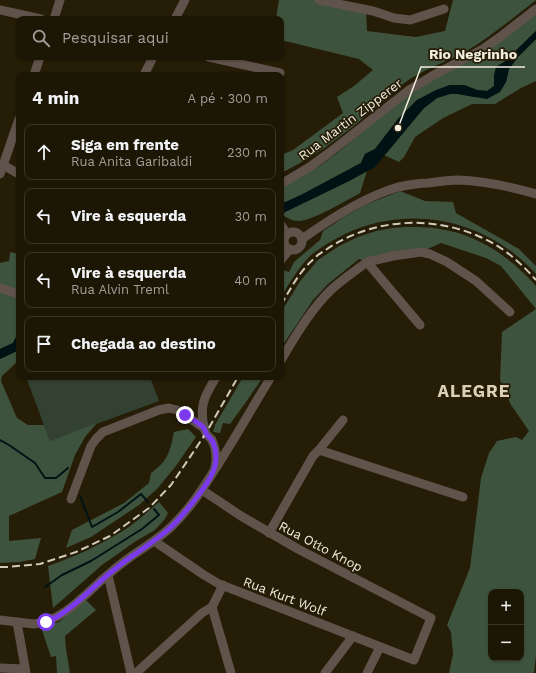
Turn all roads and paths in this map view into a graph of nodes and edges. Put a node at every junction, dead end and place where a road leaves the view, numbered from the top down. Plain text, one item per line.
1 (60, 0) edge
2 (185, 0) edge
3 (318, 0) edge
4 (444, 9) dead end
5 (536, 9) edge
6 (0, 10) edge
7 (28, 16) edge
8 (55, 16) edge
9 (176, 16) edge
10 (39, 60) edge
11 (152, 60) edge
12 (222, 60) edge
13 (35, 72) edge
14 (146, 72) edge
15 (276, 72) edge
16 (16, 127) edge
17 (2, 165) edge
18 (16, 172) edge
19 (0, 174) edge
20 (284, 182) edge
21 (536, 194) edge
22 (284, 230) edge
23 (287, 234) junction
24 (302, 239) junction
25 (290, 249) junction
26 (284, 256) edge
27 (367, 262) junction
28 (0, 288) edge
29 (16, 293) edge
30 (510, 312) dead end
31 (420, 325) dead end
32 (284, 355) edge
33 (214, 380) edge
34 (269, 380) edge
35 (203, 403) junction
36 (189, 418) junction
37 (342, 420) dead end
38 (204, 428) junction
39 (212, 440) junction
40 (230, 445) junction
41 (319, 450) junction
42 (214, 471) junction
43 (202, 490) junction
44 (463, 497) dead end
45 (71, 499) dead end
46 (269, 533) junction
47 (154, 541) junction
48 (108, 575) junction
49 (223, 586) junction
50 (212, 607) junction
51 (0, 620) edge
52 (17, 622) junction
53 (353, 636) junction
54 (380, 647) junction
55 (414, 660) joint
56 (0, 668) edge
57 (25, 671) edge
58 (131, 673) edge
59 (136, 673) edge
60 (232, 673) edge
61 (325, 673) edge
62 (367, 673) edge

1 - 8 street
2 - 9 street
3 - 4 street
5 - 20 street, Rua Martin Zipperer
6 - 7 street
10 - 13 street
11 - 14 street
12 - 15 street
16 - 17 street
17 - 18 street
17 - 19 street
21 - 24 street
22 - 23 street
23 - 24 street
23 - 25 street
24 - 25 street
25 - 26 street
27 - 30 street
27 - 31 street
27 - 32 street
28 - 29 street
33 - 35 street
34 - 40 street
35 - 36 street
35 - 38 street
36 - 38 street
36 - 45 street
37 - 41 street
38 - 39 street
39 - 40 street
39 - 42 street
40 - 42 street
41 - 44 street
41 - 46 street
42 - 43 street
43 - 46 street, Rua Otto Knop
43 - 47 street
46 - 55 street, Rua Otto Knop
47 - 48 street
47 - 49 street, Rua Kurt Wolf
48 - 52 street
48 - 58 street
49 - 50 street
49 - 53 street, Rua Kurt Wolf
50 - 59 street
50 - 60 street
51 - 52 street
52 - 57 street
53 - 54 street, Rua Kurt Wolf
53 - 61 street
54 - 55 street, Rua Kurt Wolf
54 - 62 street
56 - 57 street

